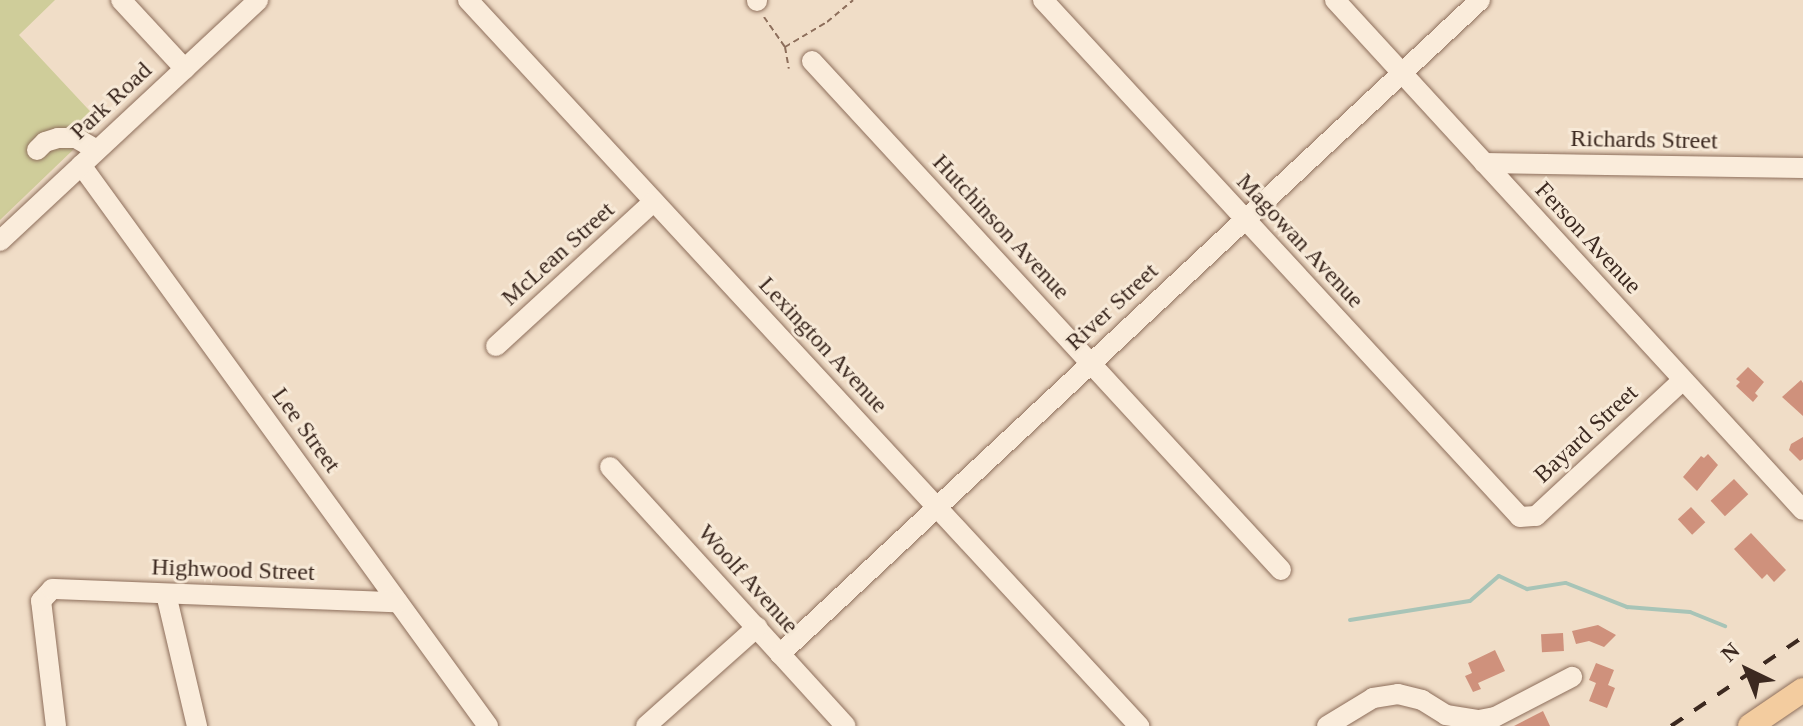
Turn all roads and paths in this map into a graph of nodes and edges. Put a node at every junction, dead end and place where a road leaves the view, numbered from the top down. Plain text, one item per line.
1 (121, 0) edge
2 (258, 0) edge
3 (468, 0) edge
4 (853, 0) edge
5 (1043, 0) edge
6 (1335, 0) edge
7 (1480, 0) edge
8 (760, 7) edge
9 (785, 47) junction
10 (812, 61) dead end
11 (185, 69) junction
12 (789, 69) dead end
13 (1402, 73) junction
14 (37, 150) dead end
15 (97, 150) junction
16 (1484, 163) junction
17 (81, 165) junction
18 (1803, 168) edge
19 (654, 201) junction
20 (1244, 218) junction
21 (0, 241) edge
22 (496, 346) dead end
23 (1090, 363) junction
24 (1683, 380) junction
25 (610, 467) dead end
26 (937, 507) junction
27 (1803, 510) edge
28 (1520, 517) joint
29 (1281, 570) dead end
30 (166, 594) junction
31 (398, 602) junction
32 (757, 627) junction
33 (780, 654) junction
34 (1572, 677) dead end
35 (1803, 690) edge
36 (1334, 721) edge
37 (56, 726) edge
38 (197, 726) edge
39 (488, 726) edge
40 (646, 726) edge
41 (846, 726) edge
42 (1139, 726) edge
43 (1750, 726) edge

1 - 11 street
2 - 11 street, Park Road
3 - 19 street, Lexington Avenue
4 - 9 path
5 - 20 street, Magowan Avenue
6 - 13 street, Ferson Avenue
7 - 13 street, River Street
8 - 9 path
9 - 12 path
10 - 23 street, Hutchinson Avenue
11 - 15 street, Park Road
13 - 16 street, Ferson Avenue
13 - 20 street, River Street
14 - 15 street
15 - 17 street, Park Road
16 - 18 street, Richards Street
16 - 24 street, Ferson Avenue
17 - 21 street, Park Road
17 - 31 street, Lee Street
19 - 22 street, McLean Street
19 - 26 street, Lexington Avenue
20 - 23 street, River Street
20 - 28 street, Magowan Avenue
23 - 26 street, River Street
23 - 29 street, Hutchinson Avenue
24 - 27 street, Ferson Avenue
24 - 28 street, Bayard Street
25 - 32 street, Woolf Avenue
26 - 33 street, River Street
26 - 42 street, Lexington Avenue
30 - 31 street, Highwood Street
30 - 37 street, Highwood Street
30 - 38 street
31 - 39 street, Lee Street
32 - 33 street, Woolf Avenue
32 - 40 street
33 - 41 street, Woolf Avenue
34 - 36 street
35 - 43 main road

